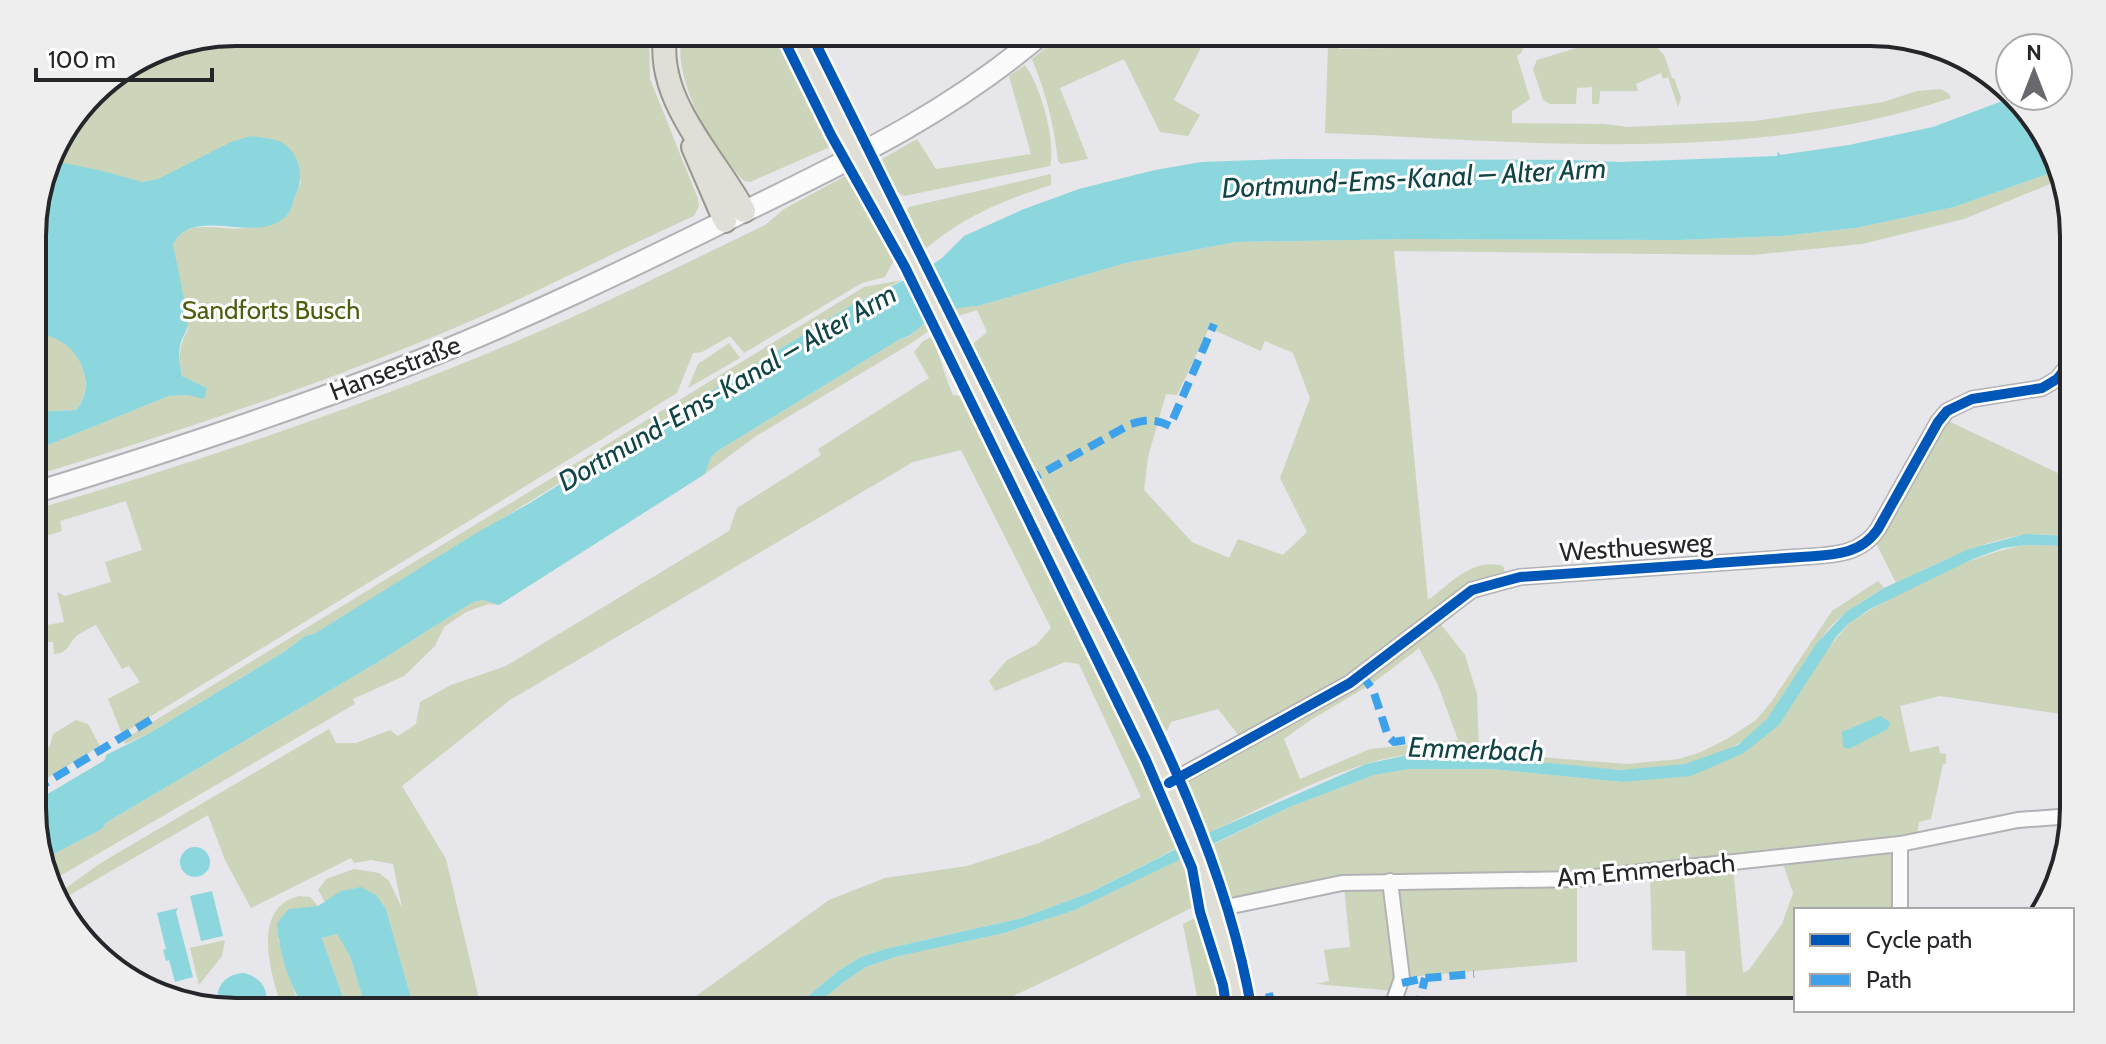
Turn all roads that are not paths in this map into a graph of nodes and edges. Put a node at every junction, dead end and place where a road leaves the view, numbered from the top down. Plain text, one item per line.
1 (665, 46) edge
2 (803, 46) edge
3 (1026, 46) edge
4 (735, 216) junction
5 (2060, 375) edge
6 (46, 489) edge
7 (1168, 783) junction
8 (2059, 817) edge
9 (1900, 844) junction
10 (1390, 881) junction
11 (1900, 908) edge
12 (1217, 909) junction
13 (1238, 998) edge
14 (1395, 998) edge

1 - 4 main road
2 - 7 main road, bridge
3 - 4 main road, Hansestraße
4 - 6 main road, Hansestraße
5 - 7 street, Westhuesweg
7 - 12 main road
8 - 9 street, Am Emmerbach
9 - 10 street, Am Emmerbach
9 - 11 street
10 - 12 street, Am Emmerbach
10 - 14 street
12 - 13 main road

